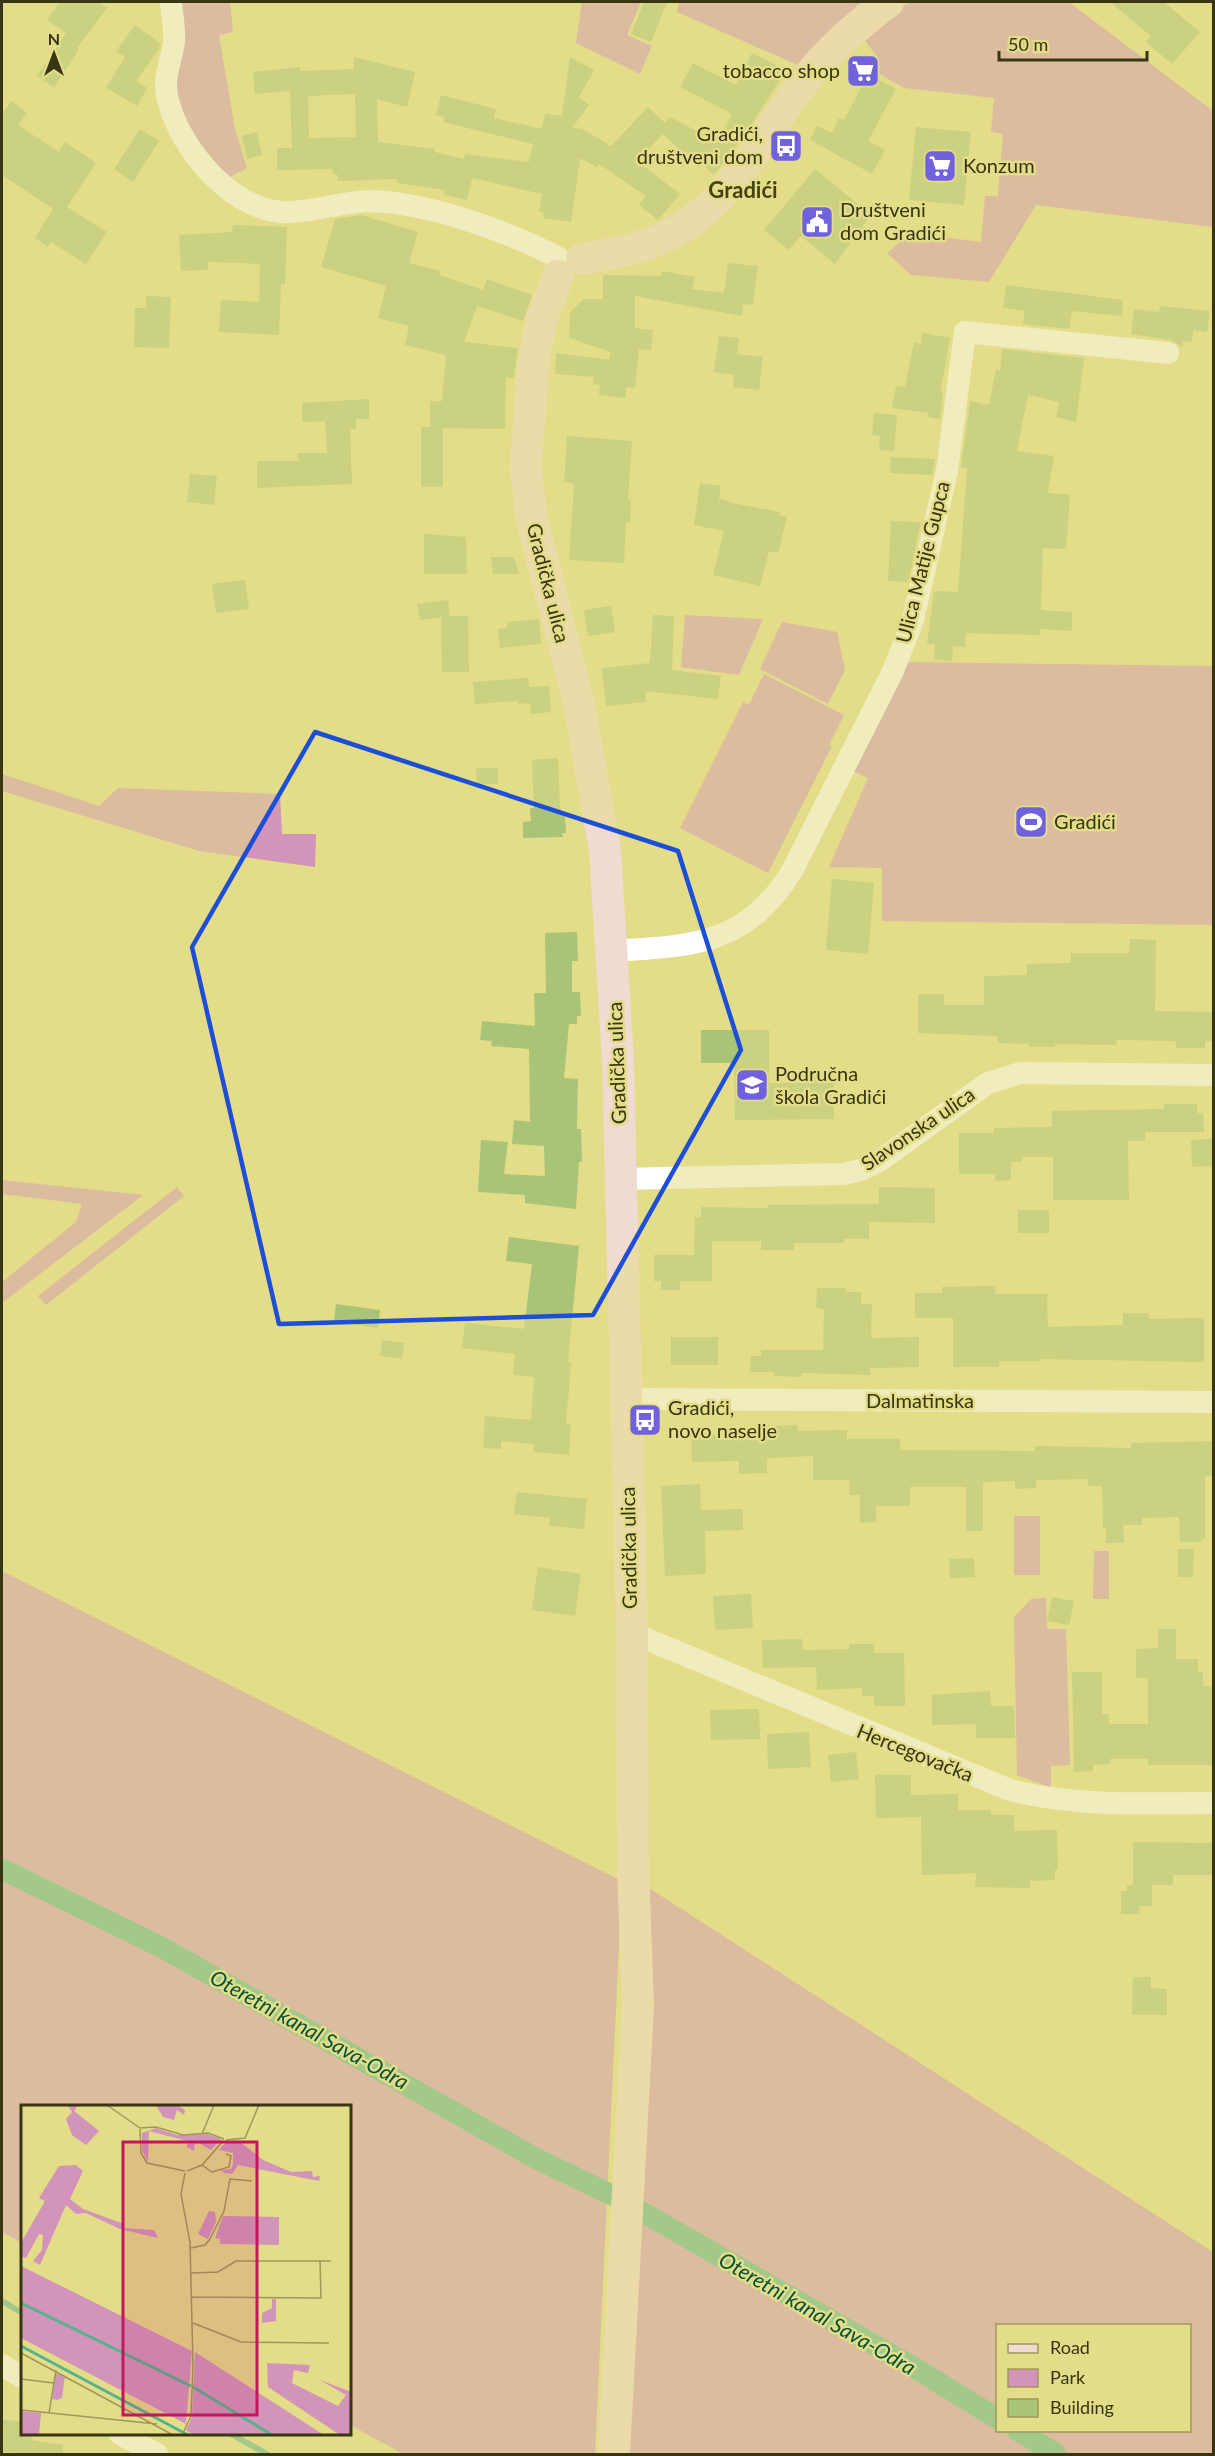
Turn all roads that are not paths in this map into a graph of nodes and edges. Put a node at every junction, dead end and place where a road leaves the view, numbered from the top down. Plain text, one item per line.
1 (171, 2) edge
2 (888, 2) edge
3 (566, 264) junction
4 (1168, 353) dead end
5 (612, 951) junction
6 (1214, 1075) edge
7 (621, 1179) junction
8 (626, 1399) junction
9 (1214, 1402) edge
10 (632, 1633) junction
11 (1214, 1803) edge
12 (2, 2365) edge
13 (21, 2376) edge
14 (124, 2435) edge
15 (157, 2454) edge
16 (614, 2454) edge

1 - 3 street
2 - 3 street
3 - 5 street, Gradička ulica
4 - 5 street, Ulica Matije Gupca
5 - 7 street, Gradička ulica
6 - 7 street, Slavonska ulica
7 - 8 street, Gradička ulica
8 - 9 street, Dalmatinska
8 - 10 street, Gradička ulica
10 - 11 street, Hercegovačka
10 - 16 street, Gradička ulica
12 - 13 street
14 - 15 street

